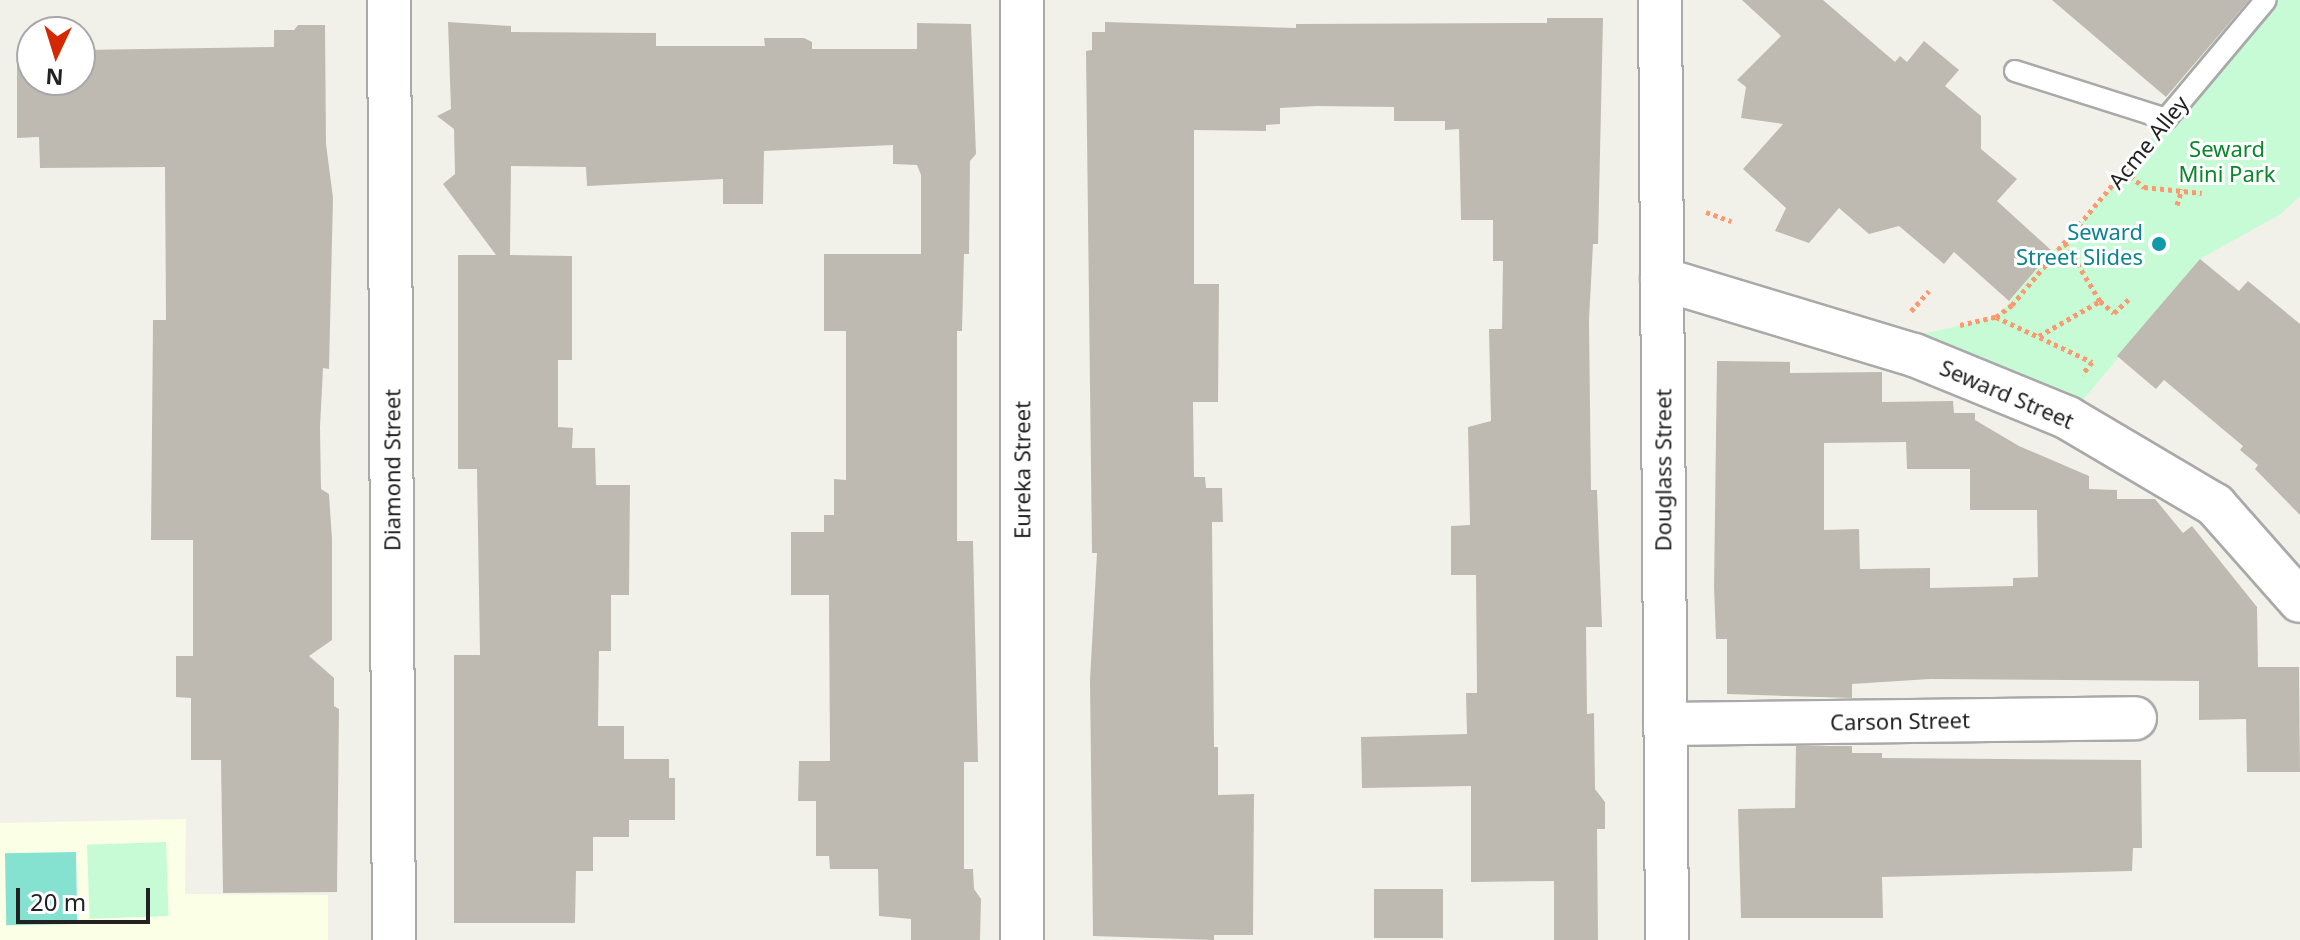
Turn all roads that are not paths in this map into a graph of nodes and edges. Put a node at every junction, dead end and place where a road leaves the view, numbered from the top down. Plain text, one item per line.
1 (389, 0) edge
2 (1022, 0) edge
3 (1660, 0) edge
4 (2266, 0) edge
5 (2015, 71) dead end
6 (1662, 279) junction
7 (2300, 601) edge
8 (2135, 718) dead end
9 (1665, 724) junction
10 (394, 940) edge
11 (1022, 940) edge
12 (1667, 940) edge

1 - 10 street, Diamond Street
2 - 11 street, Eureka Street
3 - 6 street, Douglass Street
4 - 5 lane, Acme Alley
6 - 7 street, Seward Street
6 - 9 street, Douglass Street
8 - 9 street, Carson Street
9 - 12 street, Douglass Street

